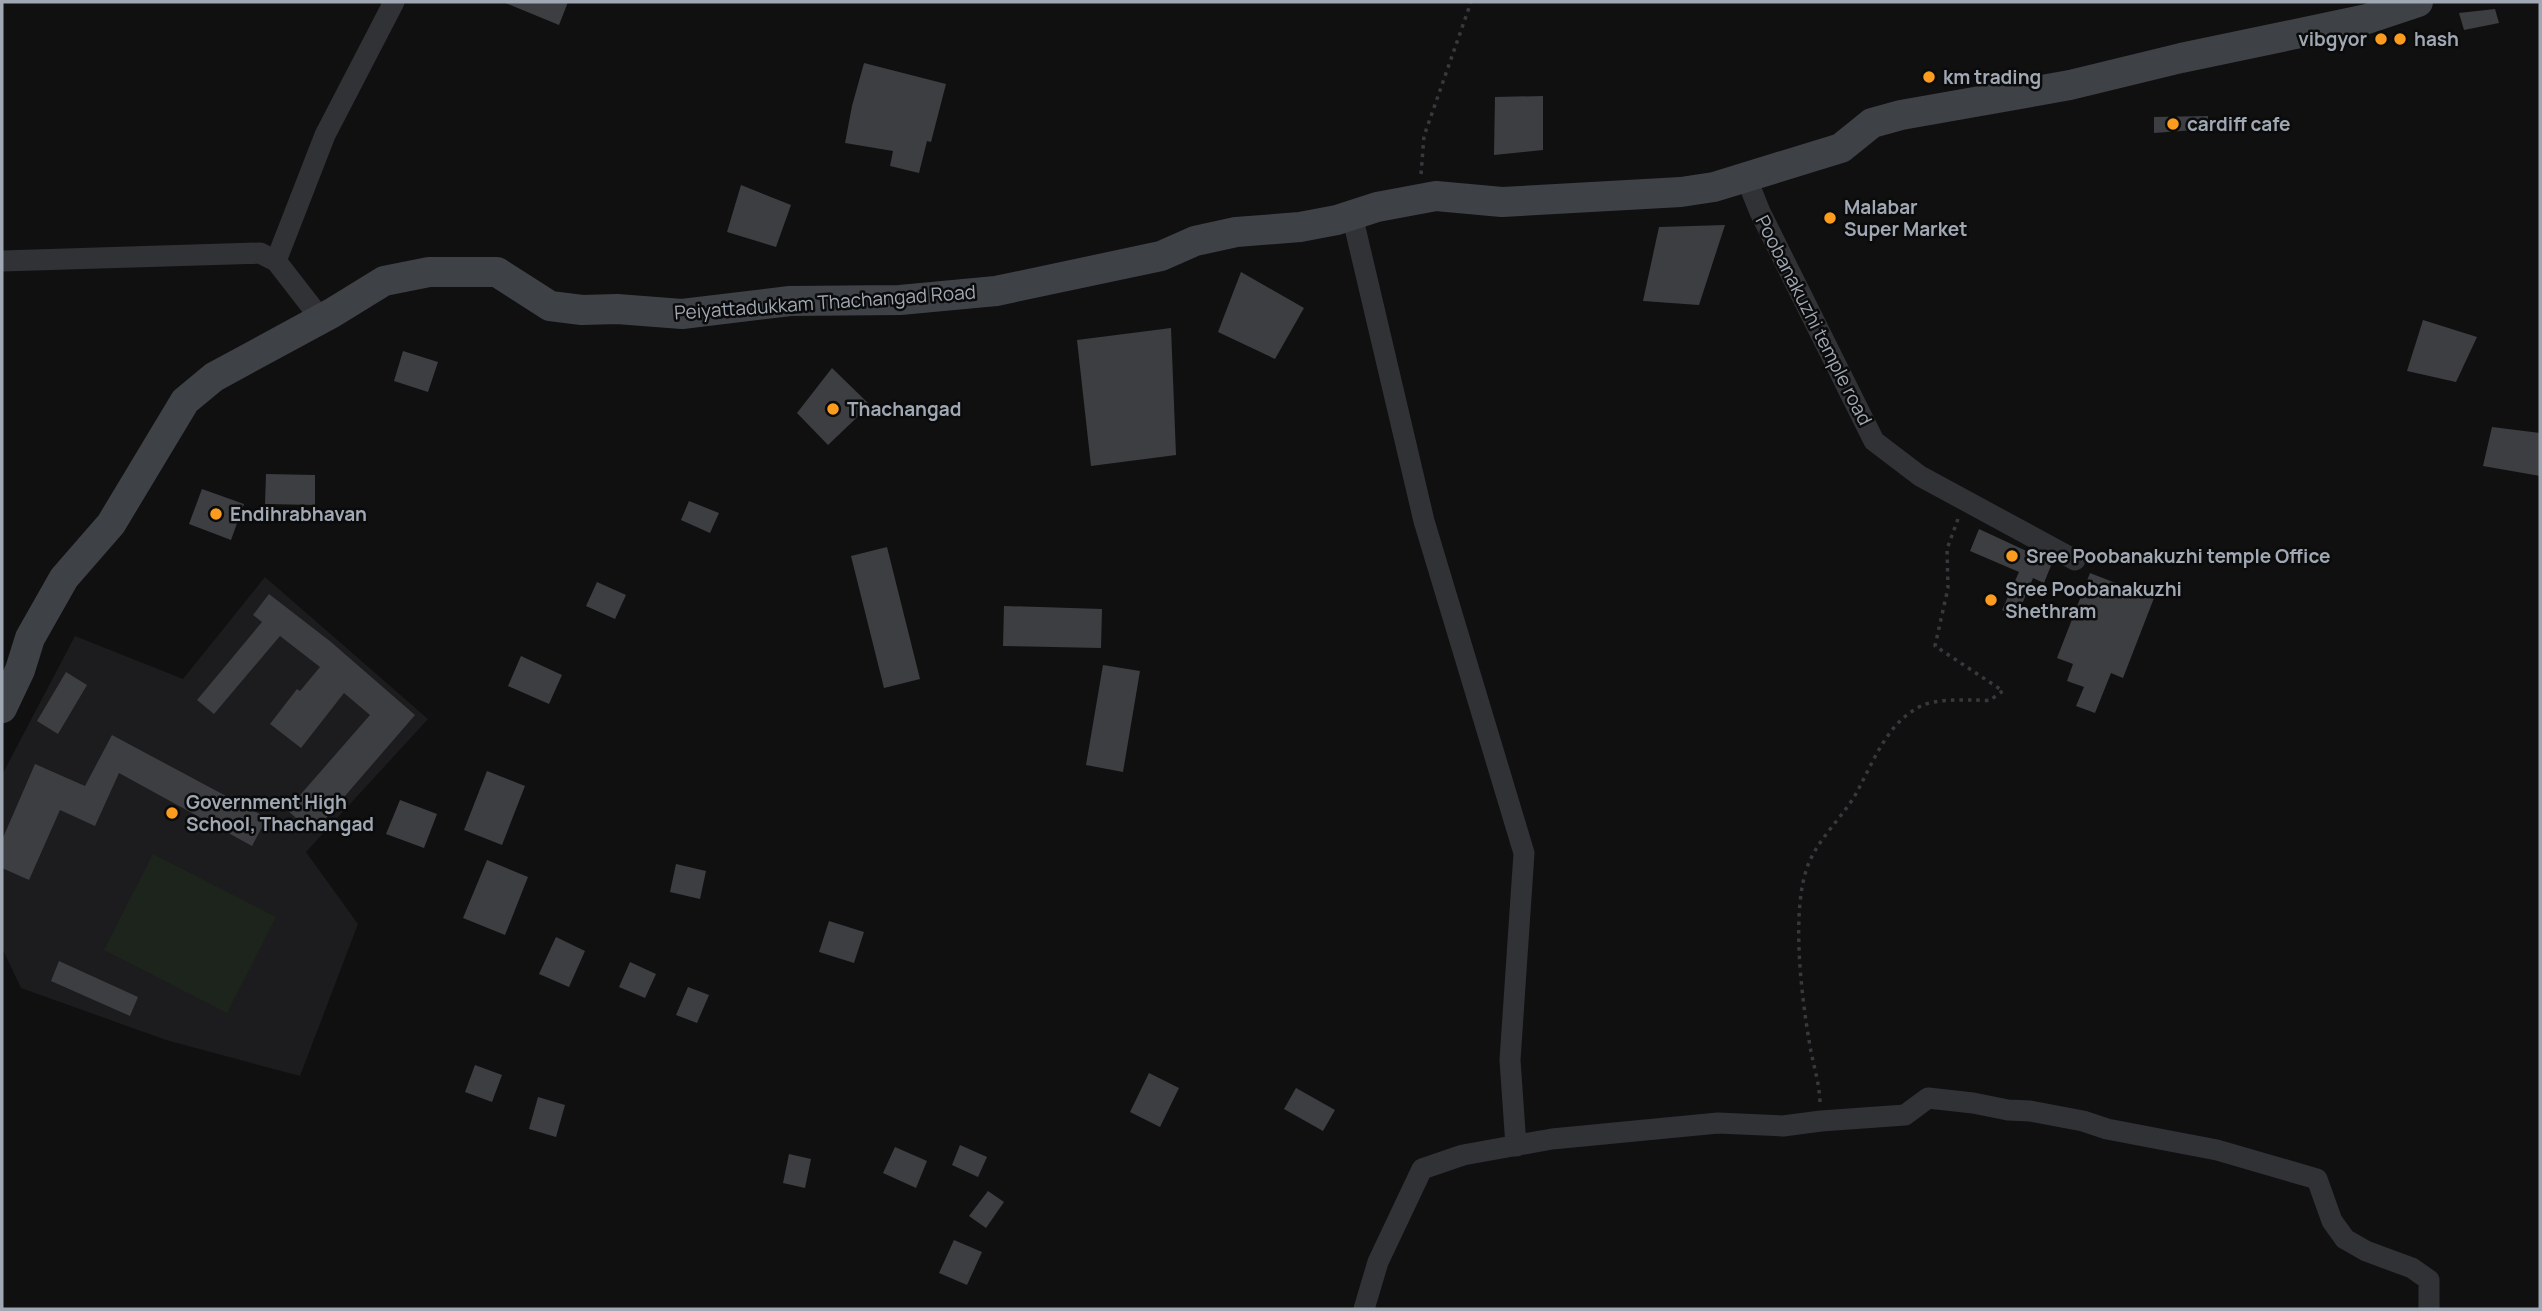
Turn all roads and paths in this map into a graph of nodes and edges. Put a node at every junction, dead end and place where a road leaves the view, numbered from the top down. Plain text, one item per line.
1 (394, 2) edge
2 (1471, 2) edge
3 (2418, 2) edge
4 (1746, 177) junction
5 (1419, 200) junction
6 (1352, 215) junction
7 (2, 261) edge
8 (276, 261) junction
9 (321, 318) junction
10 (1965, 500) junction
11 (2075, 560) dead end
12 (2, 709) edge
13 (1821, 1121) junction
14 (1516, 1146) junction
15 (1364, 1309) edge
16 (2429, 1309) edge

1 - 8 street
2 - 5 path
3 - 4 main road, Peiyattadukkam Thachangad Road
4 - 5 main road, Peiyattadukkam Thachangad Road
4 - 10 street, Poobanakuzhi temple road
5 - 6 main road, Peiyattadukkam Thachangad Road
6 - 9 main road, Peiyattadukkam Thachangad Road
6 - 14 street
7 - 8 street
8 - 9 street
9 - 12 main road, Peiyattadukkam Thachangad Road
10 - 11 street, Poobanakuzhi temple road
10 - 13 path
13 - 14 street
13 - 16 street
14 - 15 street

